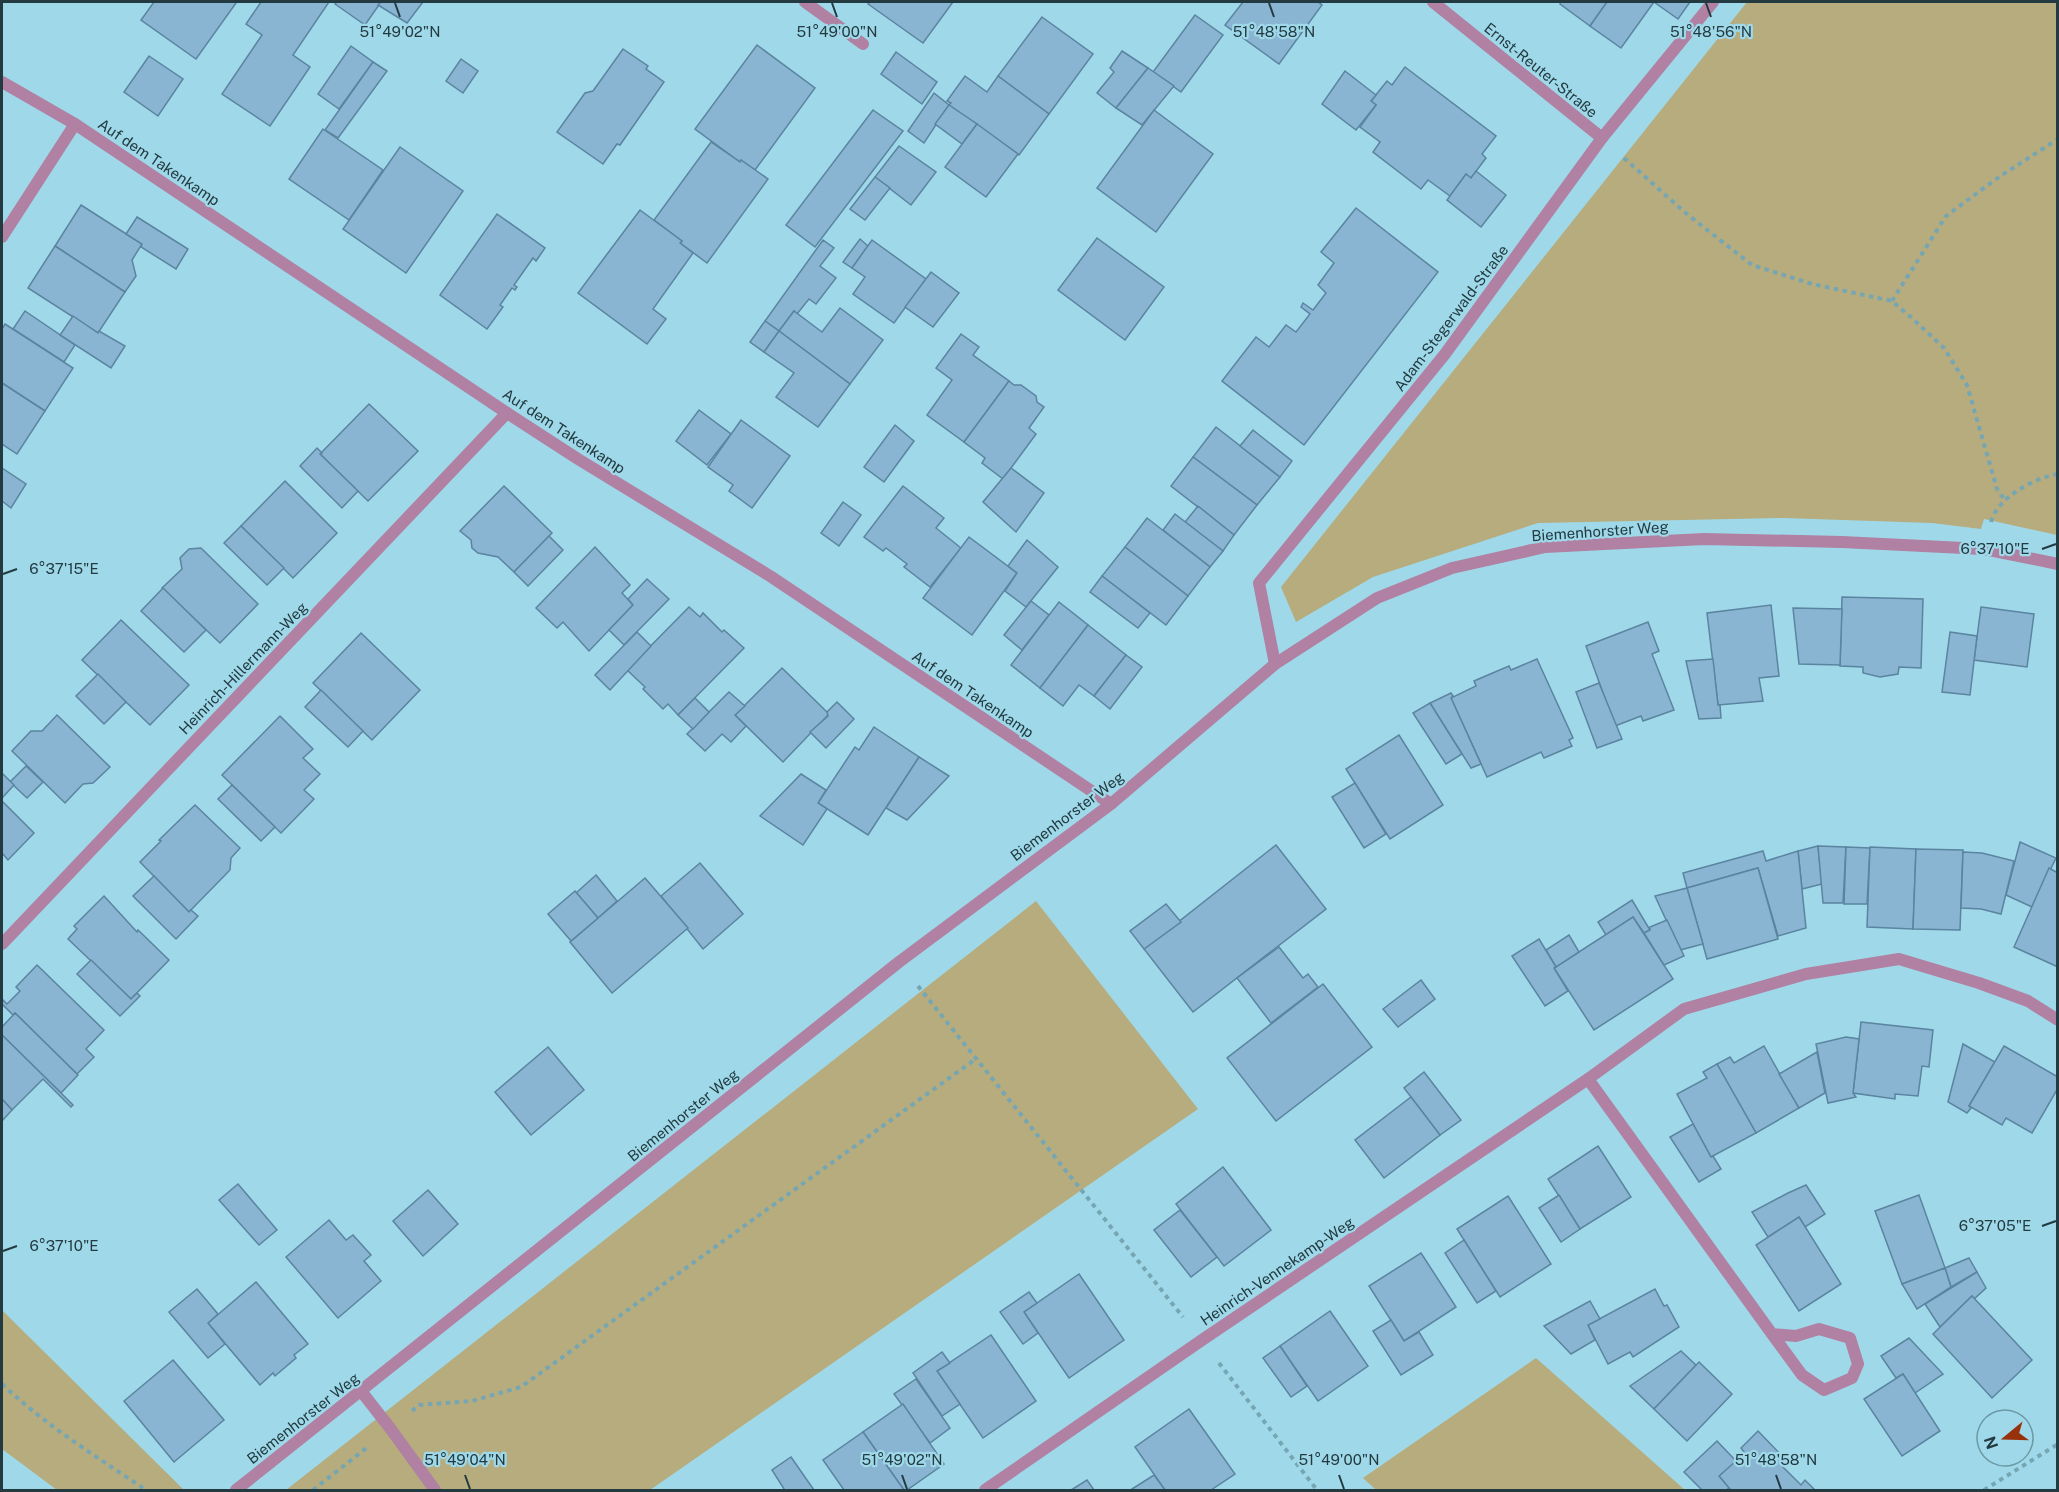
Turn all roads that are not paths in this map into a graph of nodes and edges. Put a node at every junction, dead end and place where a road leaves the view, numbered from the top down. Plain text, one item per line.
1 (805, 2) edge
2 (1433, 2) edge
3 (1713, 2) edge
4 (862, 44) dead end
5 (2, 82) edge
6 (75, 124) junction
7 (1602, 138) junction
8 (2, 237) edge
9 (507, 413) junction
10 (2058, 564) edge
11 (1275, 664) junction
12 (1111, 804) junction
13 (2, 944) edge
14 (2058, 1020) edge
15 (1588, 1079) junction
16 (1772, 1334) junction
17 (361, 1392) junction
18 (236, 1491) edge
19 (435, 1491) edge
20 (986, 1491) edge

1 - 4 street
2 - 7 street, Ernst-Reuter-Straße
3 - 7 street, Adam-Stegerwald-Straße
5 - 6 street, Auf dem Takenkamp
6 - 8 street
6 - 9 street, Auf dem Takenkamp
7 - 11 street, Adam-Stegerwald-Straße
9 - 12 street, Auf dem Takenkamp
9 - 13 street, Heinrich-Hillermann-Weg
10 - 11 street, Biemenhorster Weg
11 - 12 street, Biemenhorster Weg
12 - 17 street, Biemenhorster Weg
14 - 15 street, Heinrich-Vennekamp-Weg
15 - 16 street
15 - 20 street, Heinrich-Vennekamp-Weg
16 - 16 street
17 - 18 street, Biemenhorster Weg
17 - 19 street

